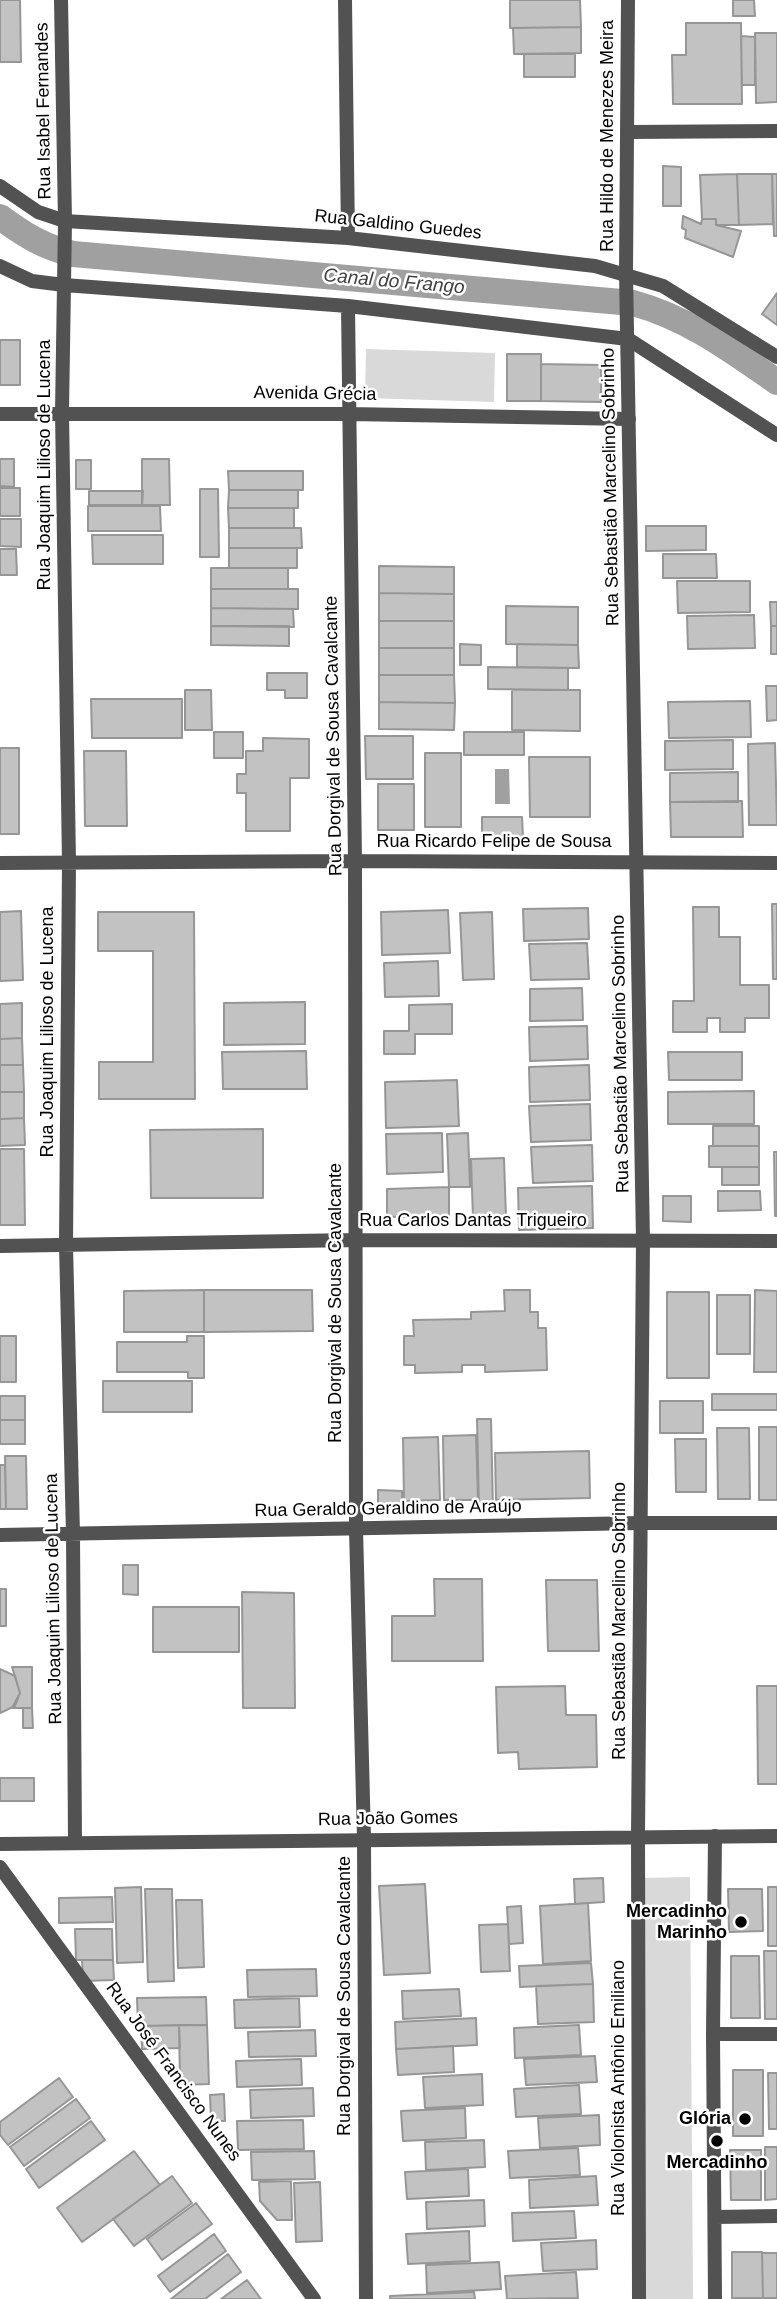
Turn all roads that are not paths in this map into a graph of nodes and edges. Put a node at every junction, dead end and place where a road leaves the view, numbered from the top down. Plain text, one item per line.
1 (61, 0) edge
2 (345, 0) edge
3 (628, 0) edge
4 (777, 131) edge
5 (628, 132) junction
6 (0, 186) edge
7 (65, 221) junction
8 (348, 238) junction
9 (0, 266) edge
10 (626, 273) junction
11 (64, 285) junction
12 (348, 306) junction
13 (628, 339) junction
14 (777, 358) edge
15 (62, 412) junction
16 (0, 414) edge
17 (350, 414) junction
18 (629, 419) junction
19 (777, 435) edge
20 (355, 860) junction
21 (638, 862) junction
22 (0, 863) edge
23 (69, 863) junction
24 (777, 863) edge
25 (354, 1240) junction
26 (643, 1241) junction
27 (777, 1241) edge
28 (66, 1245) junction
29 (0, 1246) edge
30 (640, 1523) junction
31 (777, 1523) edge
32 (356, 1529) junction
33 (0, 1535) edge
34 (73, 1535) junction
35 (638, 1835) junction
36 (715, 1836) junction
37 (777, 1836) edge
38 (363, 1838) junction
39 (75, 1843) junction
40 (0, 1844) edge
41 (0, 1867) edge
42 (713, 2034) junction
43 (777, 2034) edge
44 (777, 2216) edge
45 (716, 2217) junction
46 (314, 2299) edge
47 (366, 2299) edge
48 (639, 2299) edge
49 (715, 2299) edge

1 - 7 street, Rua Isabel Fernandes
2 - 8 street
3 - 5 street, Rua Hildo de Menezes Meira
4 - 5 street
5 - 10 street, Rua Hildo de Menezes Meira
6 - 7 street, Rua Galdino Guedes
7 - 8 street, Rua Galdino Guedes
7 - 11 street, Rua Joaquim Lilioso de Lucena
8 - 10 street, Rua Galdino Guedes
9 - 11 street
10 - 13 street, Rua Sebastião Marcelino Sobrinho
10 - 14 street, Rua Galdino Guedes
11 - 12 street
11 - 15 street, Rua Joaquim Lilioso de Lucena
12 - 13 street
12 - 17 street, Rua Dorgival de Sousa Cavalcante
13 - 18 street, Rua Sebastião Marcelino Sobrinho
13 - 19 street
15 - 16 street, Avenida Grécia
15 - 17 street, Avenida Grécia
15 - 23 street, Rua Joaquim Lilioso de Lucena
17 - 18 street, Avenida Grécia
17 - 20 street, Rua Dorgival de Sousa Cavalcante
18 - 21 street, Rua Sebastião Marcelino Sobrinho
20 - 21 street, Rua Ricardo Felipe de Sousa
20 - 23 street, Rua Ricardo Felipe de Sousa
20 - 25 street, Rua Dorgival de Sousa Cavalcante
21 - 24 street, Rua Ricardo Felipe de Sousa
21 - 26 street, Rua Sebastião Marcelino Sobrinho
22 - 23 street, Rua Ricardo Felipe de Sousa
23 - 28 street, Rua Joaquim Lilioso de Lucena
25 - 26 street, Rua Carlos Dantas Trigueiro
25 - 28 street, Rua Carlos Dantas Trigueiro
25 - 32 street, Rua Dorgival de Sousa Cavalcante
26 - 27 street, Rua Carlos Dantas Trigueiro
26 - 30 street, Rua Sebastião Marcelino Sobrinho
28 - 29 street, Rua Carlos Dantas Trigueiro
28 - 34 street, Rua Joaquim Lilioso de Lucena
30 - 31 street, Rua Geraldo Geraldino de Araújo
30 - 32 street, Rua Geraldo Geraldino de Araújo
30 - 35 street, Rua Sebastião Marcelino Sobrinho
32 - 34 street, Rua Geraldo Geraldino de Araújo
32 - 38 street, Rua Dorgival de Sousa Cavalcante
33 - 34 street, Rua Geraldo Geraldino de Araújo
34 - 39 street, Rua Joaquim Lilioso de Lucena
35 - 36 street, Rua João Gomes
35 - 38 street, Rua João Gomes
35 - 48 street, Rua Violonista Antônio Emiliano
36 - 37 street, Rua João Gomes
36 - 42 street
38 - 39 street, Rua João Gomes
38 - 47 street, Rua Dorgival de Sousa Cavalcante
39 - 40 street, Rua João Gomes
41 - 46 street, Rua José Francisco Nunes
42 - 43 street
42 - 45 street
44 - 45 street
45 - 49 street

